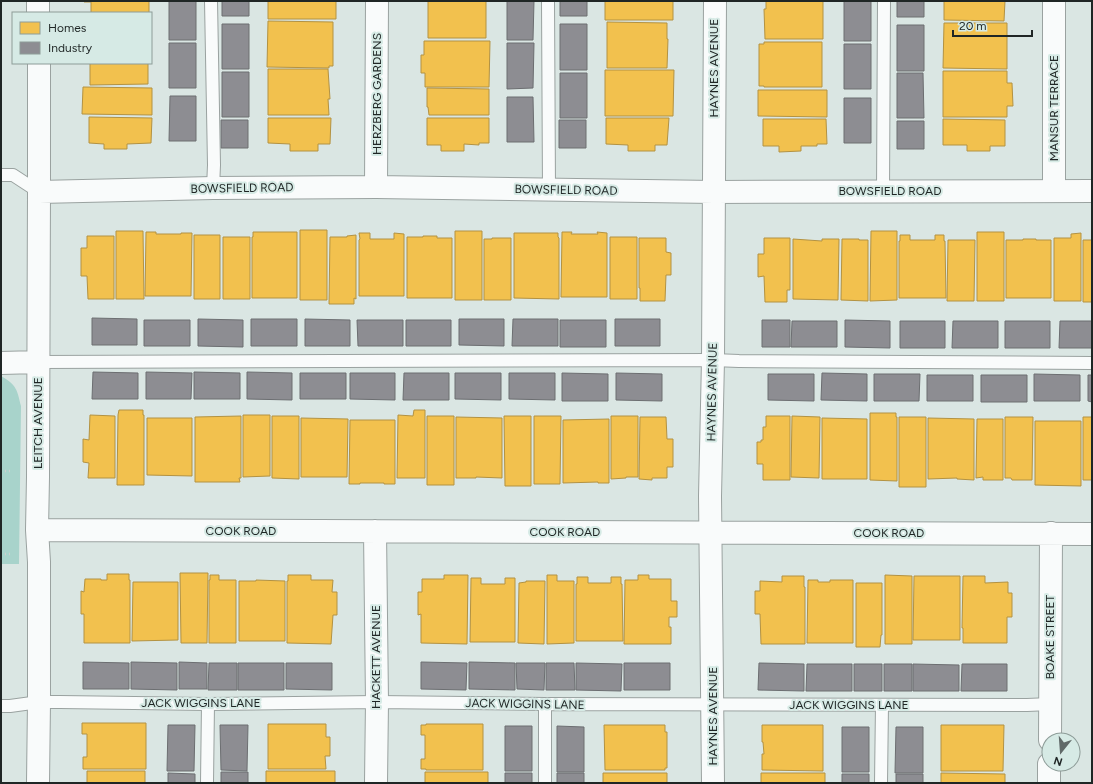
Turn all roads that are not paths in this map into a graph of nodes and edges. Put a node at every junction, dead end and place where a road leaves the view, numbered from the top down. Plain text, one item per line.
1 (38, 1) edge
2 (211, 1) edge
3 (377, 1) edge
4 (548, 1) edge
5 (714, 1) edge
6 (884, 1) edge
7 (1054, 1) edge
8 (38, 12) edge
9 (39, 64) edge
10 (1, 175) edge
11 (376, 187) junction
12 (213, 188) junction
13 (549, 190) junction
14 (883, 191) junction
15 (1054, 191) junction
16 (1092, 191) edge
17 (40, 192) junction
18 (714, 192) junction
19 (713, 360) junction
20 (38, 362) junction
21 (1, 363) edge
22 (1092, 363) edge
23 (37, 530) junction
24 (375, 531) junction
25 (711, 532) junction
26 (1051, 533) junction
27 (1092, 534) edge
28 (39, 702) junction
29 (377, 702) junction
30 (208, 704) junction
31 (545, 704) junction
32 (1050, 704) junction
33 (713, 705) junction
34 (882, 705) junction
35 (1, 706) edge
36 (1050, 732) edge
37 (1049, 772) edge
38 (38, 783) edge
39 (207, 783) edge
40 (376, 783) edge
41 (545, 783) edge
42 (713, 783) edge
43 (881, 783) edge
44 (1049, 783) edge

1 - 8 street
2 - 12 lane
3 - 11 street, HERZBERG GARDENS
4 - 13 lane
5 - 18 street, HAYNES AVENUE
6 - 14 lane
7 - 15 street, MANSUR TERRACE
9 - 17 street, LEITCH AVENUE
10 - 17 lane
11 - 12 street, BOWSFIELD ROAD
11 - 13 street, BOWSFIELD ROAD
12 - 17 street, BOWSFIELD ROAD
13 - 18 street, BOWSFIELD ROAD
14 - 15 street, BOWSFIELD ROAD
14 - 18 street, BOWSFIELD ROAD
15 - 16 street, BOWSFIELD ROAD
17 - 20 street, LEITCH AVENUE
18 - 19 street, HAYNES AVENUE
19 - 20 lane
19 - 22 lane
19 - 25 street, HAYNES AVENUE
20 - 21 street
20 - 23 street, LEITCH AVENUE
23 - 24 street, COOK ROAD
23 - 28 street, LEITCH AVENUE
24 - 25 street, COOK ROAD
24 - 29 street, HACKETT AVENUE
25 - 26 street, COOK ROAD
25 - 33 street, HAYNES AVENUE
26 - 27 street, COOK ROAD
26 - 32 street, BOAKE STREET
28 - 30 lane, JACK WIGGINS LANE
28 - 35 lane, JACK WIGGINS LANE
28 - 38 street, LEITCH AVENUE
29 - 30 lane, JACK WIGGINS LANE
29 - 31 lane, JACK WIGGINS LANE
29 - 40 street, HACKETT AVENUE
30 - 39 lane
31 - 33 lane, JACK WIGGINS LANE
31 - 41 lane
32 - 34 lane, JACK WIGGINS LANE
32 - 36 street, BOAKE STREET
33 - 34 lane, JACK WIGGINS LANE
33 - 42 street, HAYNES AVENUE
34 - 43 lane
37 - 44 street

